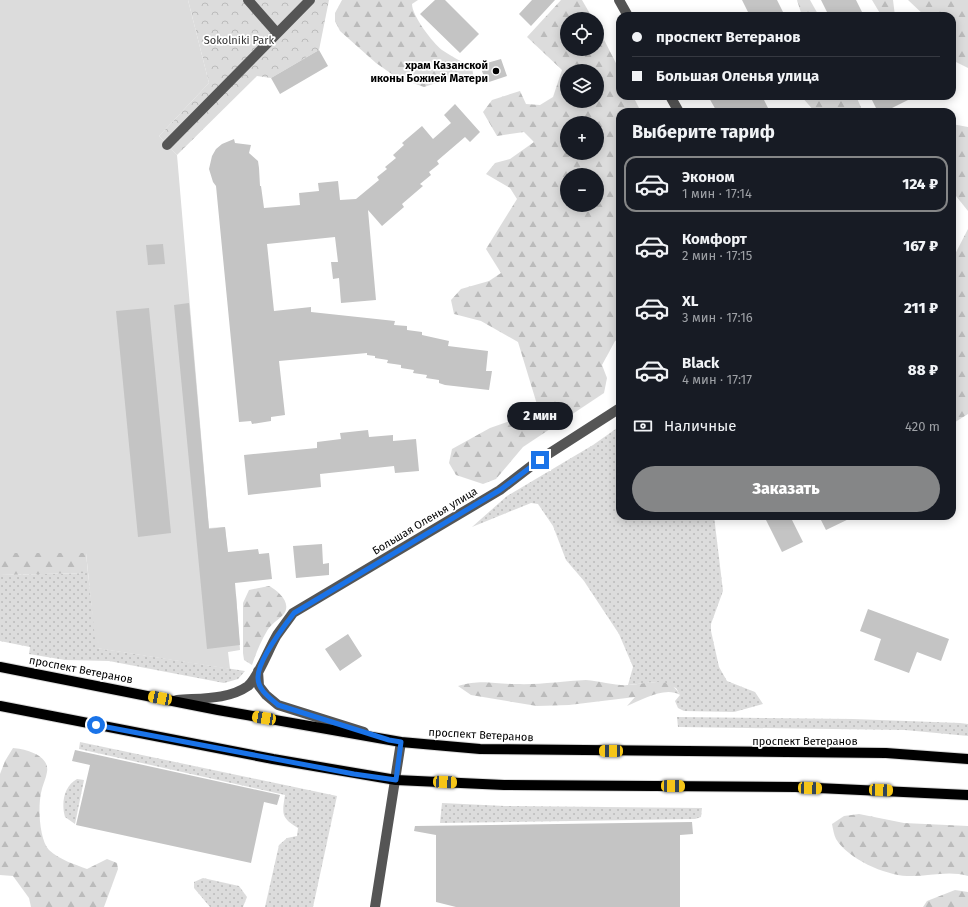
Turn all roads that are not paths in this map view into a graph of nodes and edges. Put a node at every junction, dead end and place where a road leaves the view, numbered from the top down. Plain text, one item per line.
1 (248, 0) edge
2 (310, 0) edge
3 (619, 0) edge
4 (626, 12) edge
5 (277, 33) junction
6 (167, 145) dead end
7 (616, 411) edge
8 (0, 667) edge
9 (259, 669) junction
10 (174, 701) junction
11 (0, 706) edge
12 (389, 740) junction
13 (401, 742) junction
14 (968, 759) edge
15 (396, 780) junction
16 (968, 795) edge
17 (375, 907) edge

1 - 5 street
2 - 5 street
3 - 4 street
5 - 6 street
7 - 9 street, Большая Оленья улица
8 - 10 main road, проспект Ветеранов
9 - 10 street, Большая Оленья улица
9 - 12 street
10 - 12 main road, проспект Ветеранов
11 - 15 main road
12 - 13 main road, проспект Ветеранов
13 - 14 main road, проспект Ветеранов
13 - 15 street
15 - 16 main road
15 - 17 street

